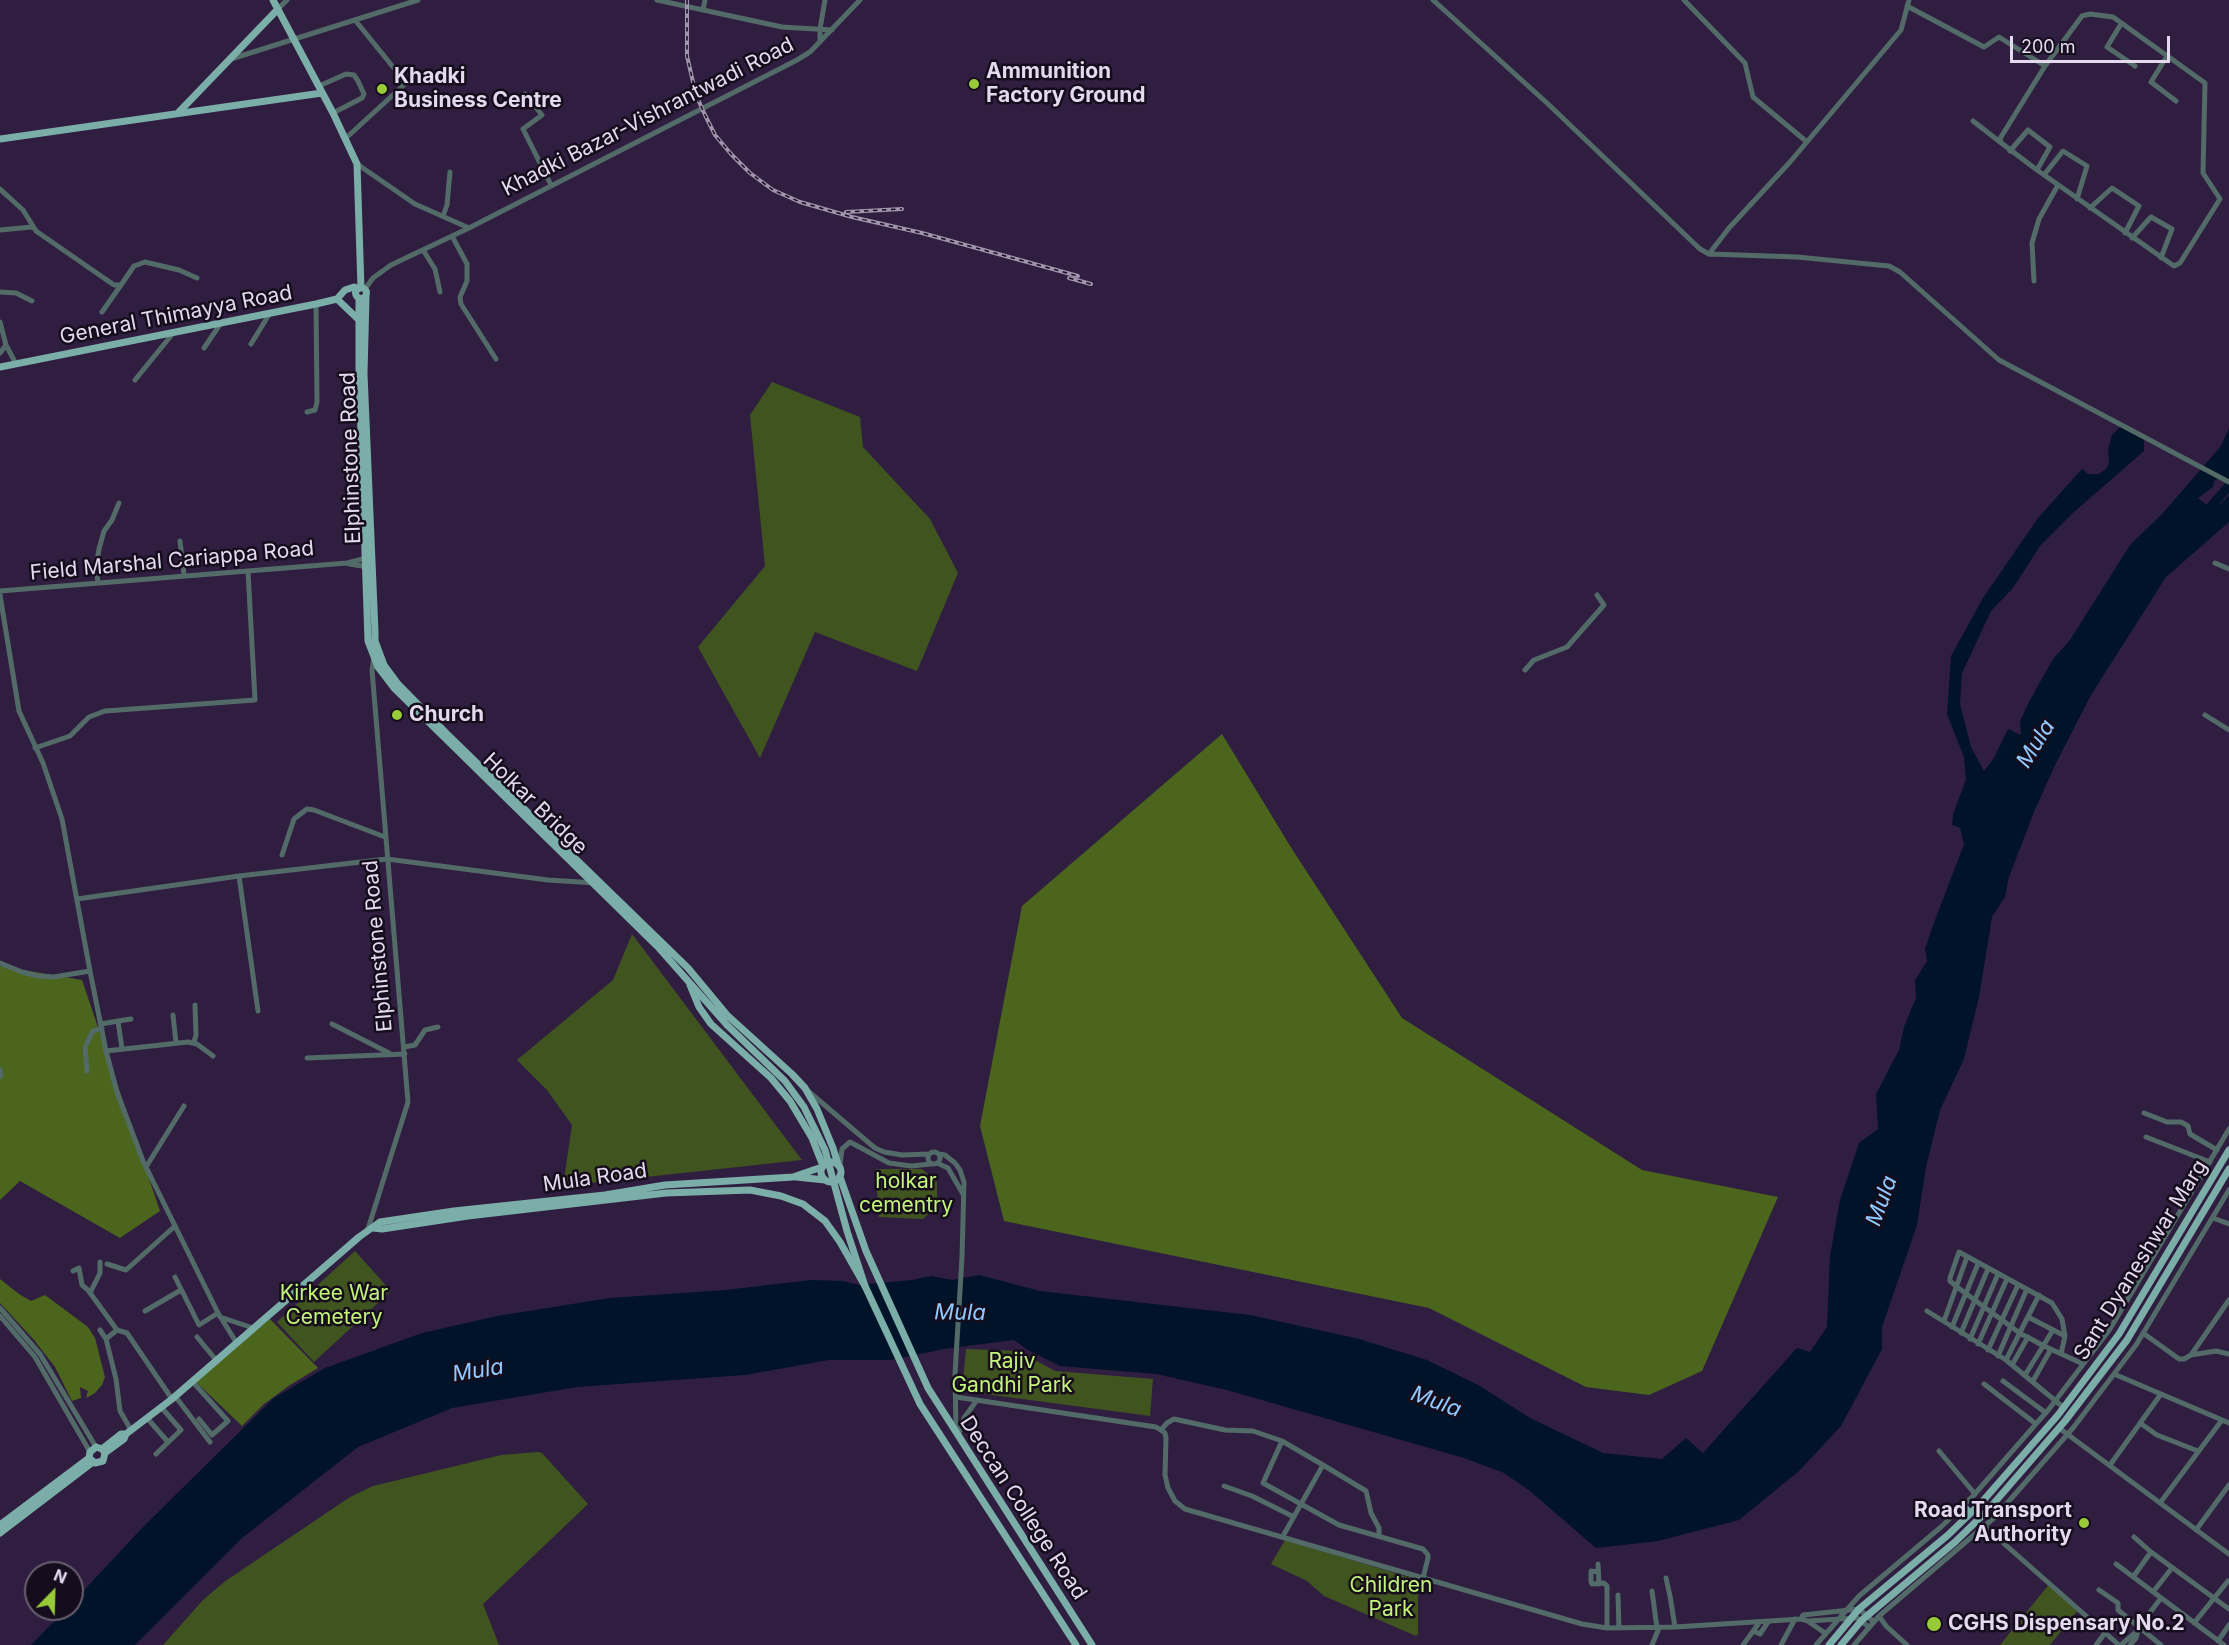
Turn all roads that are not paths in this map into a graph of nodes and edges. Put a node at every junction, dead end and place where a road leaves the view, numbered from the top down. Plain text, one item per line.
1 (273, 0) edge
2 (287, 0) edge
3 (418, 0) edge
4 (657, 0) edge
5 (705, 0) edge
6 (825, 0) edge
7 (860, 0) edge
8 (1433, 0) edge
9 (1684, 0) edge
10 (684, 3) edge
11 (1908, 3) edge
12 (278, 9) junction
13 (703, 10) junction
14 (355, 20) junction
15 (2121, 24) junction
16 (820, 29) junction
17 (832, 30) junction
18 (294, 40) junction
19 (820, 42) junction
20 (2167, 56) junction
21 (230, 60) junction
22 (2045, 66) junction
23 (2134, 66) dead end
24 (320, 89) junction
25 (525, 94) dead end
26 (2176, 101) dead end
27 (178, 113) junction
28 (333, 113) junction
29 (1973, 121) dead end
30 (346, 138) junction
31 (0, 139) edge
32 (1807, 142) junction
33 (2000, 142) junction
34 (2010, 151) junction
35 (357, 164) junction
36 (2037, 170) junction
37 (450, 172) dead end
38 (2044, 175) junction
39 (551, 185) junction
40 (2058, 185) junction
41 (0, 189) edge
42 (2077, 199) junction
43 (2091, 208) junction
44 (443, 216) junction
45 (32, 227) junction
46 (469, 228) junction
47 (0, 230) edge
48 (2125, 233) junction
49 (452, 236) junction
50 (2132, 238) junction
51 (423, 250) junction
52 (1709, 254) junction
53 (2161, 258) junction
54 (197, 278) dead end
55 (2034, 281) dead end
56 (121, 285) junction
57 (0, 292) edge
58 (361, 292) junction
59 (440, 292) dead end
60 (339, 297) junction
61 (32, 301) dead end
62 (316, 304) junction
63 (102, 312) dead end
64 (270, 313) junction
65 (358, 319) junction
66 (0, 322) edge
67 (221, 323) junction
68 (174, 332) junction
69 (251, 344) dead end
70 (6, 345) junction
71 (204, 348) dead end
72 (0, 353) edge
73 (496, 359) dead end
74 (16, 364) junction
75 (0, 367) edge
76 (135, 380) dead end
77 (306, 412) dead end
78 (2229, 482) edge
79 (119, 503) dead end
80 (180, 541) dead end
81 (369, 558) junction
82 (347, 563) junction
83 (2215, 563) dead end
84 (369, 567) junction
85 (2229, 569) edge
86 (248, 571) junction
87 (184, 575) junction
88 (98, 583) junction
89 (0, 593) edge
90 (1597, 596) dead end
91 (377, 655) junction
92 (1525, 670) dead end
93 (2205, 715) dead end
94 (2229, 730) edge
95 (35, 748) junction
96 (385, 837) junction
97 (282, 855) dead end
98 (387, 859) junction
99 (239, 876) junction
100 (596, 882) junction
101 (76, 899) junction
102 (0, 963) edge
103 (90, 971) junction
104 (688, 980) junction
105 (195, 1005) dead end
106 (258, 1011) dead end
107 (173, 1015) dead end
108 (131, 1019) dead end
109 (118, 1021) junction
110 (332, 1024) dead end
111 (101, 1026) junction
112 (438, 1027) dead end
113 (194, 1042) junction
114 (176, 1043) junction
115 (122, 1049) junction
116 (404, 1050) junction
117 (106, 1051) junction
118 (390, 1054) junction
119 (213, 1056) dead end
120 (307, 1058) dead end
121 (87, 1071) dead end
122 (805, 1088) junction
123 (184, 1106) dead end
124 (2144, 1113) dead end
125 (2229, 1129) edge
126 (2146, 1137) dead end
127 (2217, 1150) junction
128 (2229, 1150) edge
129 (929, 1154) junction
130 (939, 1154) junction
131 (2210, 1162) junction
132 (934, 1164) junction
133 (839, 1165) junction
134 (822, 1166) junction
135 (146, 1167) junction
136 (2229, 1169) edge
137 (794, 1177) junction
138 (840, 1177) junction
139 (825, 1180) junction
140 (2229, 1190) edge
141 (653, 1192) junction
142 (964, 1195) junction
143 (2213, 1218) junction
144 (2229, 1224) edge
145 (175, 1226) junction
146 (370, 1230) junction
147 (1967, 1257) junction
148 (100, 1262) dead end
149 (107, 1264) dead end
150 (1978, 1264) junction
151 (1988, 1269) junction
152 (73, 1271) dead end
153 (1998, 1274) junction
154 (174, 1277) dead end
155 (2007, 1279) junction
156 (2018, 1285) junction
157 (865, 1286) junction
158 (1957, 1287) junction
159 (2027, 1289) junction
160 (181, 1290) junction
161 (90, 1293) junction
162 (1966, 1294) junction
163 (2038, 1295) junction
164 (2229, 1299) edge
165 (1975, 1301) junction
166 (0, 1308) edge
167 (1983, 1308) junction
168 (145, 1311) dead end
169 (1927, 1311) dead end
170 (1992, 1314) junction
171 (219, 1315) junction
172 (0, 1316) edge
173 (2028, 1317) junction
174 (2001, 1321) junction
175 (1944, 1322) junction
176 (1952, 1327) junction
177 (2010, 1327) junction
178 (253, 1328) junction
179 (100, 1330) dead end
180 (117, 1330) junction
181 (2053, 1330) junction
182 (1961, 1333) junction
183 (2143, 1333) junction
184 (2021, 1334) junction
185 (2065, 1335) junction
186 (197, 1336) dead end
187 (2028, 1337) junction
188 (106, 1339) junction
189 (1970, 1339) junction
190 (236, 1342) junction
191 (1978, 1344) junction
192 (2042, 1345) junction
193 (2052, 1349) junction
194 (1988, 1350) junction
195 (2061, 1354) junction
196 (2229, 1354) edge
197 (2191, 1355) junction
198 (1998, 1356) junction
199 (216, 1360) junction
200 (2006, 1360) junction
201 (2083, 1364) junction
202 (2012, 1365) junction
203 (2114, 1374) junction
204 (2025, 1375) junction
205 (192, 1381) junction
206 (2003, 1381) dead end
207 (2032, 1381) junction
208 (1984, 1384) dead end
209 (2161, 1394) junction
210 (956, 1397) junction
211 (173, 1398) junction
212 (977, 1400) junction
213 (2055, 1401) junction
214 (162, 1407) junction
215 (2063, 1407) junction
216 (2046, 1413) junction
217 (956, 1415) junction
218 (965, 1417) junction
219 (147, 1418) junction
220 (199, 1419) dead end
221 (2222, 1420) junction
222 (2140, 1423) junction
223 (2229, 1423) edge
224 (2036, 1424) junction
225 (2059, 1428) junction
226 (1161, 1430) junction
227 (129, 1432) junction
228 (957, 1434) junction
229 (2068, 1434) junction
230 (168, 1442) junction
231 (210, 1442) dead end
232 (1282, 1442) junction
233 (101, 1450) junction
234 (1939, 1451) dead end
235 (2198, 1451) junction
236 (156, 1454) dead end
237 (90, 1457) junction
238 (1323, 1465) junction
239 (2110, 1466) junction
240 (2229, 1485) edge
241 (1224, 1486) dead end
242 (1975, 1494) junction
243 (2160, 1503) junction
244 (1300, 1504) junction
245 (1963, 1506) junction
246 (1970, 1513) junction
247 (1294, 1517) junction
248 (1978, 1519) junction
249 (0, 1525) edge
250 (1984, 1526) junction
251 (2196, 1530) junction
252 (0, 1533) edge
253 (1283, 1536) junction
254 (1379, 1536) junction
255 (2134, 1537) dead end
256 (2151, 1552) junction
257 (2229, 1554) edge
258 (1598, 1564) dead end
259 (2116, 1564) dead end
260 (2172, 1568) junction
261 (2133, 1577) junction
262 (1423, 1578) junction
263 (1666, 1578) dead end
264 (2228, 1581) edge
265 (2099, 1590) dead end
266 (1652, 1591) dead end
267 (2153, 1592) junction
268 (1618, 1595) dead end
269 (2161, 1598) junction
270 (2214, 1598) junction
271 (1859, 1609) junction
272 (2229, 1609) edge
273 (1846, 1610) junction
274 (1879, 1617) junction
275 (1850, 1618) junction
276 (1864, 1618) junction
277 (1798, 1619) junction
278 (1836, 1620) junction
279 (1808, 1621) junction
280 (1768, 1622) junction
281 (1759, 1623) junction
282 (2194, 1623) junction
283 (1871, 1624) junction
284 (2229, 1625) edge
285 (1674, 1627) junction
286 (1607, 1628) junction
287 (1619, 1628) junction
288 (1658, 1628) junction
289 (2138, 1630) junction
290 (1753, 1631) junction
291 (1825, 1633) junction
292 (2105, 1633) junction
293 (2221, 1643) edge
294 (1076, 1645) edge
295 (1092, 1645) edge
296 (1652, 1645) edge
297 (1743, 1645) edge
298 (1781, 1645) edge
299 (1816, 1645) edge
300 (1829, 1645) edge
301 (1841, 1645) edge
302 (1854, 1645) edge
303 (1907, 1645) edge
304 (2096, 1645) edge
305 (2120, 1645) edge
306 (2130, 1645) edge
307 (2161, 1645) edge

1 - 12 main road, Elphinstone Road
2 - 12 street
3 - 14 street
4 - 10 street
5 - 13 street
6 - 16 street
7 - 17 street, Khadki Bazar-Vishrantwadi Road
8 - 52 street
9 - 32 street
10 - 13 street
11 - 22 street
11 - 32 street
12 - 18 main road, Elphinstone Road
12 - 21 main road
13 - 16 street
14 - 18 street
14 - 30 street
15 - 20 street
15 - 22 street
15 - 23 street
16 - 17 street
16 - 19 street
17 - 19 street, Khadki Bazar-Vishrantwadi Road
18 - 21 street
18 - 24 main road, Elphinstone Road
19 - 39 street, Khadki Bazar-Vishrantwadi Road
20 - 26 street
20 - 53 street
21 - 27 main road
22 - 33 street
24 - 27 main road
24 - 28 main road, Elphinstone Road
24 - 28 street
25 - 39 street
27 - 31 main road
28 - 30 main road, Elphinstone Road
29 - 33 street
30 - 35 main road, Elphinstone Road
32 - 52 street
33 - 34 street
34 - 36 street
34 - 36 street
35 - 44 street
35 - 58 main road, Elphinstone Road
36 - 38 street
37 - 44 street
38 - 40 street
38 - 42 street
39 - 46 street, Khadki Bazar-Vishrantwadi Road
40 - 42 street
40 - 55 street
41 - 45 street
42 - 43 street
43 - 48 street
43 - 48 street
44 - 46 street
45 - 47 street
45 - 56 street
46 - 49 street, Khadki Bazar-Vishrantwadi Road
48 - 50 street
49 - 51 street, Khadki Bazar-Vishrantwadi Road
49 - 73 street
50 - 53 street
50 - 53 street
51 - 58 street, Khadki Bazar-Vishrantwadi Road
51 - 59 street
52 - 78 street
54 - 56 street
56 - 63 street
57 - 61 street
58 - 60 main road, General Thimayya Road
58 - 65 main road
58 - 81 main road, Elphinstone Road
60 - 62 main road, General Thimayya Road
60 - 65 main road
62 - 64 main road, General Thimayya Road
62 - 77 street
64 - 67 main road, General Thimayya Road
64 - 69 street
65 - 81 main road
66 - 70 street
67 - 68 main road, General Thimayya Road
67 - 71 street
68 - 74 main road, General Thimayya Road
68 - 76 street
70 - 72 street
70 - 74 street
74 - 75 main road, General Thimayya Road
79 - 88 street
80 - 87 street
81 - 82 street
81 - 84 main road, Elphinstone Road
82 - 84 street
82 - 86 street, Field Marshal Cariappa Road
83 - 85 street
84 - 91 main road, Elphinstone Road
86 - 87 street, Field Marshal Cariappa Road
86 - 95 street
87 - 88 street, Field Marshal Cariappa Road
88 - 89 street, Field Marshal Cariappa Road
89 - 95 street
90 - 92 street
91 - 96 street, Elphinstone Road
91 - 100 main road, Elphinstone Road
93 - 94 street
95 - 101 street
96 - 97 street
96 - 98 street, Elphinstone Road
98 - 99 street
98 - 100 street
98 - 116 street, Elphinstone Road
99 - 101 street
99 - 106 street
100 - 104 main road, Holkar Bridge
100 - 122 main road
101 - 103 street
102 - 103 street
103 - 111 street
104 - 134 main road
104 - 157 main road, Holkar Bridge, bridge
105 - 113 street
107 - 114 street
108 - 109 street
109 - 111 street
109 - 115 street
110 - 118 street
111 - 117 street
111 - 121 street
112 - 116 street
113 - 114 street
113 - 119 street
114 - 115 street
115 - 117 street
116 - 118 street
116 - 146 street, Elphinstone Road
117 - 135 street
118 - 120 street
122 - 129 street
122 - 133 main road
123 - 135 street
124 - 127 street
125 - 127 street
126 - 131 street
127 - 131 street
128 - 215 main road, Sant Dyaneshwar Marg
129 - 130 street
129 - 132 street
130 - 132 street
130 - 142 street
131 - 201 street
132 - 133 street
132 - 142 street
133 - 134 main road
133 - 138 main road
134 - 137 main road, Mula Road
134 - 139 main road
135 - 145 street
136 - 225 main road, Sant Dyaneshwar Marg
137 - 139 main road
137 - 141 main road, Mula Road
138 - 139 main road
138 - 228 main road, Deccan College Road
140 - 143 street
141 - 146 main road, Mula Road
141 - 157 main road, bridge
142 - 210 street
143 - 144 street
143 - 183 street
145 - 149 street
145 - 171 street
146 - 178 main road
147 - 150 street
147 - 158 street
147 - 158 street
148 - 161 street
150 - 151 street
150 - 162 street
151 - 153 street
151 - 165 street
152 - 161 street
153 - 155 street
153 - 167 street
154 - 160 street
155 - 156 street
155 - 170 street
156 - 159 street
156 - 174 street
157 - 294 main road, Deccan College Road
158 - 162 street
158 - 175 street
159 - 163 street
159 - 177 street
160 - 168 street
160 - 171 street
161 - 180 street
162 - 165 street
162 - 176 street
163 - 173 street
163 - 185 street
164 - 197 street
165 - 167 street
165 - 182 street
166 - 233 street
167 - 170 street
167 - 189 street
169 - 175 street
170 - 174 street
170 - 191 street
171 - 178 street
171 - 190 street
172 - 237 street
173 - 181 street
173 - 184 street
174 - 177 street
174 - 194 street
175 - 176 street
176 - 182 street
177 - 184 street
177 - 198 street
178 - 190 main road
179 - 188 street
180 - 188 street
180 - 211 street
181 - 185 street
181 - 192 street
182 - 189 street
183 - 197 street
183 - 203 street
184 - 187 street
184 - 200 street
185 - 195 street
186 - 199 street
187 - 192 street
187 - 202 street
188 - 227 street
189 - 191 street
190 - 199 main road
191 - 194 street
192 - 193 street
192 - 204 street
193 - 195 street
193 - 207 street
194 - 198 street
195 - 201 street
196 - 197 street
198 - 200 street
199 - 205 main road
200 - 202 street
201 - 213 street
202 - 204 street
203 - 209 street
203 - 229 street
204 - 207 street
205 - 211 main road
205 - 220 street
206 - 216 street
207 - 213 street
208 - 224 street
209 - 221 street
209 - 222 street
210 - 212 street
210 - 217 street
211 - 214 main road
211 - 231 street
212 - 218 street
212 - 226 street
213 - 215 street
213 - 216 street
214 - 219 main road
214 - 230 street
215 - 246 main road, Sant Dyaneshwar Marg
216 - 224 street
217 - 218 street
217 - 228 street
218 - 228 street
219 - 227 main road
219 - 230 street
221 - 223 street
221 - 235 street
222 - 235 street
222 - 239 street
224 - 242 street
225 - 229 street
225 - 248 main road, Sant Dyaneshwar Marg
226 - 232 street
226 - 253 street
227 - 233 main road
228 - 295 main road, Deccan College Road
229 - 239 street
229 - 250 street
230 - 236 street
232 - 238 street
232 - 244 street
233 - 237 main road
233 - 237 main road
234 - 242 street
235 - 243 street
237 - 249 main road
237 - 252 main road
238 - 244 street
238 - 254 street
239 - 243 street
240 - 251 street
241 - 247 street
242 - 245 street
243 - 251 street
244 - 247 street
244 - 254 street
245 - 246 main road
245 - 273 street
246 - 271 main road, Sant Dyaneshwar Marg
247 - 253 street
248 - 250 street
248 - 276 main road, Sant Dyaneshwar Marg
250 - 274 street
250 - 292 street
251 - 257 street
253 - 262 street
254 - 262 street
255 - 256 street
256 - 260 street
256 - 261 street
258 - 286 street
259 - 261 street
260 - 267 street
260 - 270 street
261 - 267 street
262 - 286 street
263 - 285 street
264 - 270 street
265 - 289 street
266 - 288 street
267 - 269 street
268 - 287 street
269 - 282 street
269 - 289 street
270 - 272 street
270 - 282 street
271 - 273 street
271 - 275 main road, Sant Dyaneshwar Marg
271 - 276 street
273 - 277 street
273 - 278 street
274 - 283 street
274 - 303 street
275 - 276 street
275 - 278 street
275 - 300 main road, Sant Dyaneshwar Marg
276 - 283 street
276 - 301 main road, Sant Dyaneshwar Marg
277 - 279 street
277 - 280 street
277 - 298 street
278 - 279 street
278 - 291 street
279 - 291 street
280 - 281 street
280 - 290 street
281 - 285 street
281 - 290 street
282 - 293 street
283 - 302 street
284 - 293 street
285 - 288 street
286 - 287 street
287 - 288 street
288 - 296 street
289 - 305 street
289 - 306 street
289 - 307 street
290 - 297 street
291 - 299 street
292 - 304 street
292 - 305 street

